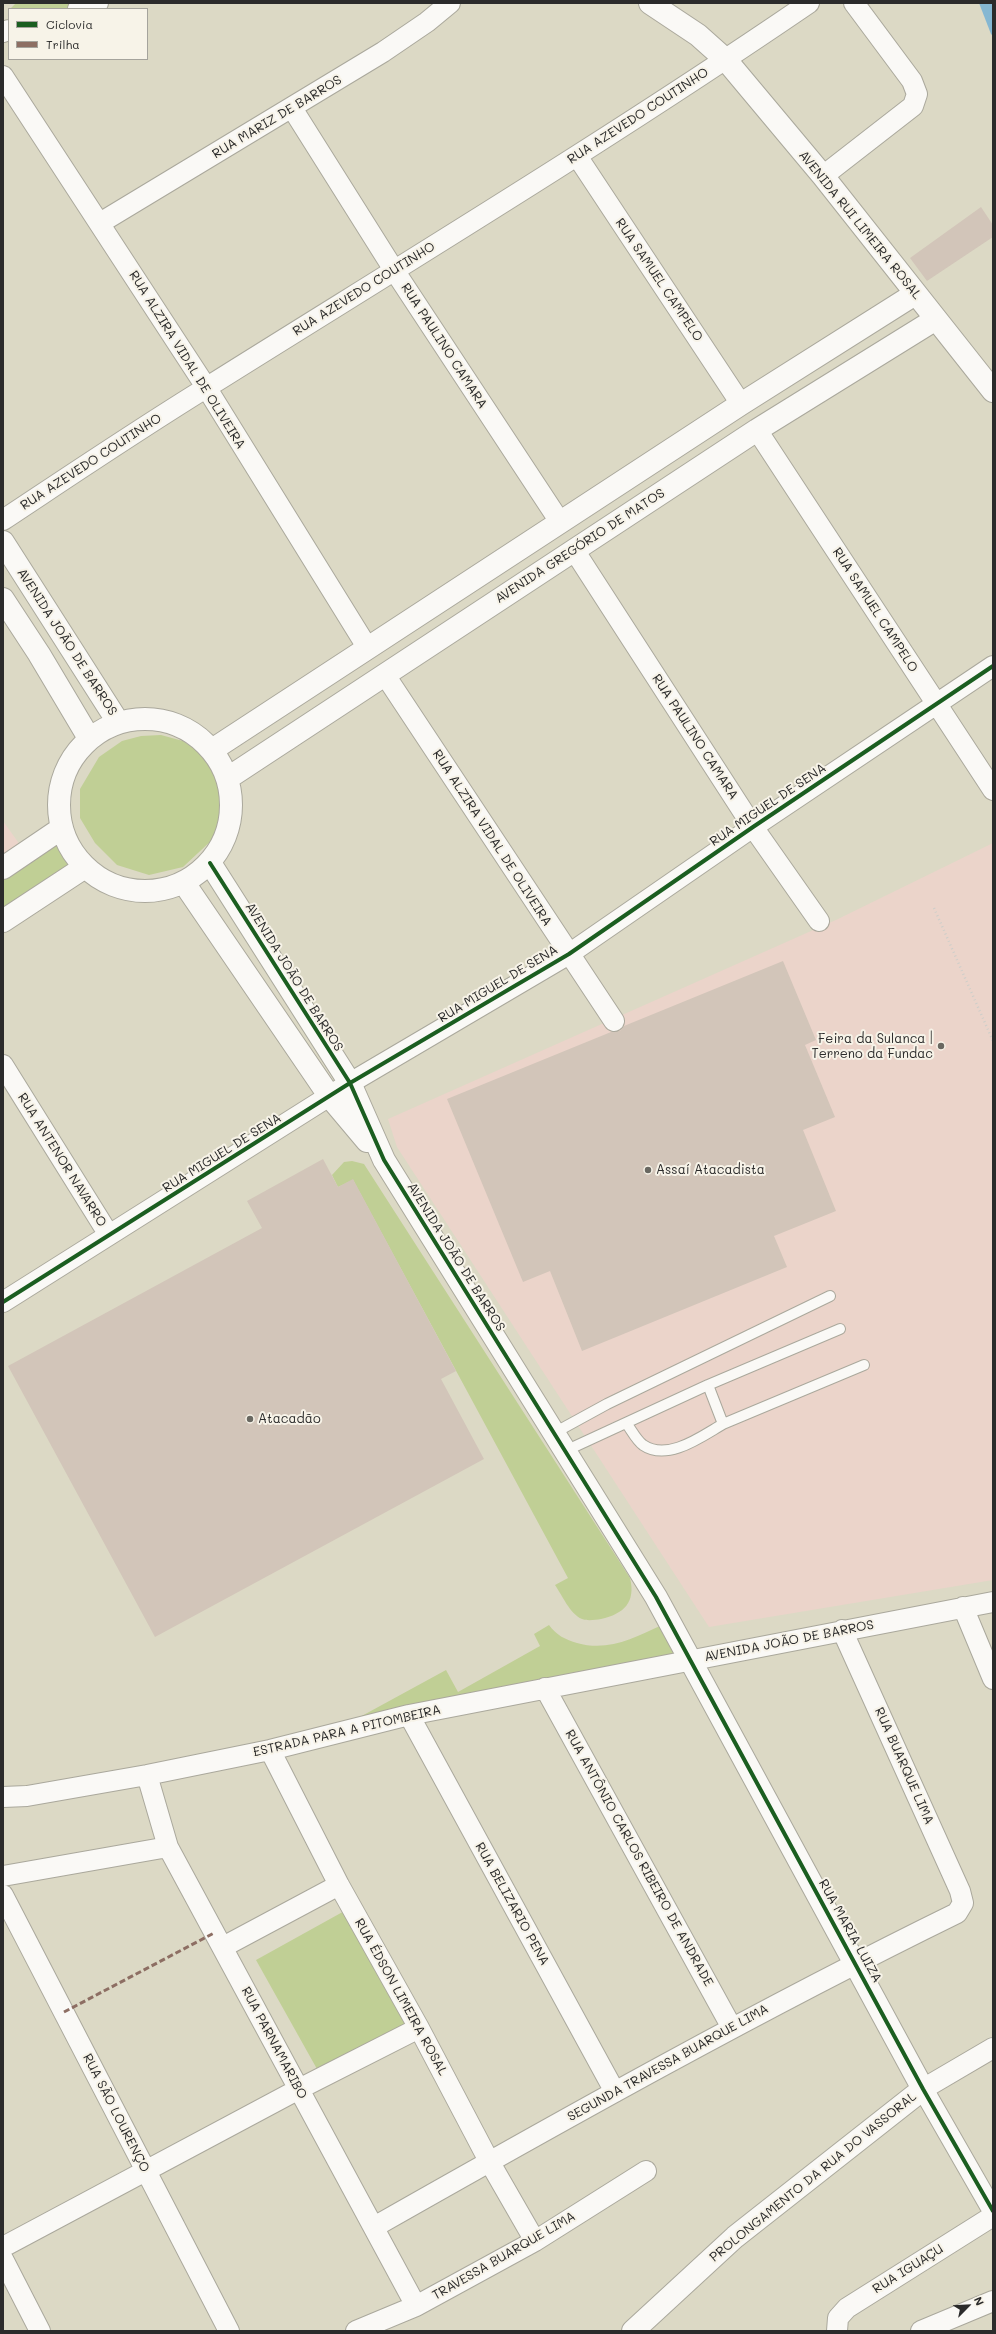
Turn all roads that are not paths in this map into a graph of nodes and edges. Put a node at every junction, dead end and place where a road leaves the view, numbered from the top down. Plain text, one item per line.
1 (98, 3) edge
2 (450, 3) edge
3 (650, 3) edge
4 (809, 3) edge
5 (854, 3) edge
6 (81, 8) edge
7 (726, 60) junction
8 (3, 76) edge
9 (292, 108) junction
10 (577, 156) junction
11 (823, 176) junction
12 (100, 223) junction
13 (394, 270) junction
14 (915, 294) junction
15 (936, 320) junction
16 (206, 388) junction
17 (993, 391) edge
18 (741, 404) junction
19 (757, 430) junction
20 (3, 520) edge
21 (560, 522) junction
22 (3, 542) edge
23 (574, 550) junction
24 (3, 599) edge
25 (367, 647) junction
26 (993, 666) edge
27 (385, 675) junction
28 (937, 703) junction
29 (118, 722) junction
30 (89, 738) junction
31 (212, 750) junction
32 (228, 778) junction
33 (993, 790) edge
34 (753, 827) junction
35 (62, 828) junction
36 (210, 863) junction
37 (85, 867) junction
38 (3, 868) edge
39 (184, 883) junction
40 (3, 921) edge
41 (819, 921) dead end
42 (569, 954) junction
43 (614, 1021) dead end
44 (3, 1065) edge
45 (350, 1083) junction
46 (330, 1097) junction
47 (384, 1160) junction
48 (109, 1235) junction
49 (830, 1296) dead end
50 (3, 1302) edge
51 (840, 1329) dead end
52 (864, 1365) dead end
53 (708, 1385) junction
54 (626, 1423) junction
55 (723, 1424) junction
56 (554, 1433) junction
57 (565, 1451) junction
58 (993, 1602) edge
59 (963, 1607) junction
60 (842, 1630) junction
61 (690, 1660) junction
62 (993, 1679) edge
63 (545, 1688) junction
64 (409, 1715) junction
65 (270, 1750) junction
66 (147, 1775) junction
67 (3, 1797) edge
68 (168, 1847) junction
69 (3, 1876) edge
70 (340, 1885) junction
71 (3, 1895) edge
72 (963, 1903) joint
73 (223, 1948) junction
74 (856, 1962) junction
75 (419, 2028) junction
76 (732, 2028) junction
77 (993, 2048) edge
78 (299, 2089) junction
79 (923, 2089) junction
80 (615, 2092) junction
81 (490, 2161) junction
82 (646, 2170) dead end
83 (146, 2171) junction
84 (993, 2211) edge
85 (993, 2216) edge
86 (374, 2227) junction
87 (535, 2241) junction
88 (3, 2247) edge
89 (3, 2259) edge
90 (993, 2301) edge
91 (416, 2306) junction
92 (40, 2331) edge
93 (229, 2331) edge
94 (356, 2331) edge
95 (633, 2331) edge
96 (837, 2331) edge
97 (921, 2331) edge

1 - 6 street
2 - 9 street, RUA MARIZ DE BARROS
3 - 7 street, AVENIDA RUI LIMEIRA ROSAL
4 - 7 street, RUA AZEVEDO COUTINHO
5 - 11 street
7 - 10 street, RUA AZEVEDO COUTINHO
7 - 11 street, AVENIDA RUI LIMEIRA ROSAL
8 - 12 street, RUA ALZIRA VIDAL DE OLIVEIRA
9 - 12 street, RUA MARIZ DE BARROS
9 - 13 street, RUA PAULINO CAMARA
10 - 13 street, RUA AZEVEDO COUTINHO
10 - 18 street, RUA SAMUEL CAMPELO
11 - 14 street, AVENIDA RUI LIMEIRA ROSAL
12 - 16 street, RUA ALZIRA VIDAL DE OLIVEIRA
13 - 16 street, RUA AZEVEDO COUTINHO
13 - 21 street, RUA PAULINO CAMARA
14 - 15 street, AVENIDA RUI LIMEIRA ROSAL
14 - 18 street
15 - 17 street, AVENIDA RUI LIMEIRA ROSAL
15 - 19 street, AVENIDA GREGÓRIO DE MATOS
16 - 20 street, RUA AZEVEDO COUTINHO
16 - 25 street, RUA ALZIRA VIDAL DE OLIVEIRA
18 - 21 street
19 - 23 street, AVENIDA GREGÓRIO DE MATOS
19 - 28 street, RUA SAMUEL CAMPELO
21 - 25 street
22 - 29 street, AVENIDA JOÃO DE BARROS
23 - 27 street, AVENIDA GREGÓRIO DE MATOS
23 - 34 street, RUA PAULINO CAMARA
24 - 30 street
25 - 31 street
26 - 28 street, RUA MIGUEL DE SENA
27 - 32 street, AVENIDA GREGÓRIO DE MATOS
27 - 42 street, RUA ALZIRA VIDAL DE OLIVEIRA
28 - 33 street, RUA SAMUEL CAMPELO
28 - 34 street, RUA MIGUEL DE SENA
29 - 30 street
29 - 31 street
30 - 35 street
31 - 32 street
32 - 36 street
34 - 41 street, RUA PAULINO CAMARA
34 - 42 street, RUA MIGUEL DE SENA
35 - 37 street
35 - 38 street
36 - 39 street
36 - 45 street, AVENIDA JOÃO DE BARROS
37 - 39 street
37 - 40 street
39 - 46 street, AVENIDA JOÃO DE BARROS
42 - 43 street, RUA ALZIRA VIDAL DE OLIVEIRA
42 - 45 street, RUA MIGUEL DE SENA
44 - 48 street, RUA ANTENOR NAVARRO
45 - 46 street, RUA MIGUEL DE SENA
45 - 47 street, AVENIDA JOÃO DE BARROS
46 - 47 street, AVENIDA JOÃO DE BARROS
46 - 48 street, RUA MIGUEL DE SENA
47 - 56 street, AVENIDA JOÃO DE BARROS
48 - 50 street, RUA MIGUEL DE SENA
49 - 56 lane
51 - 53 lane
52 - 55 lane
53 - 54 lane
53 - 55 lane
54 - 55 lane
54 - 57 lane
56 - 57 street, AVENIDA JOÃO DE BARROS
57 - 61 street, AVENIDA JOÃO DE BARROS
58 - 59 street, AVENIDA JOÃO DE BARROS
59 - 60 street, AVENIDA JOÃO DE BARROS
59 - 62 street
60 - 61 street, AVENIDA JOÃO DE BARROS
60 - 72 street, RUA BUARQUE LIMA
61 - 63 street, ESTRADA PARA A PITOMBEIRA
61 - 74 street, RUA MARIA LUIZA
63 - 64 street, ESTRADA PARA A PITOMBEIRA
63 - 76 street, RUA ANTÔNIO CARLOS RIBEIRO DE ANDRADE
64 - 65 street, ESTRADA PARA A PITOMBEIRA
64 - 80 street, RUA BELIZARIO PENA
65 - 66 street, ESTRADA PARA A PITOMBEIRA
65 - 70 street, RUA ÉDSON LIMEIRA ROSAL
66 - 67 street, ESTRADA PARA A PITOMBEIRA
66 - 68 street, RUA PARNAMARIBO
68 - 69 street
68 - 73 street, RUA PARNAMARIBO
70 - 73 street
70 - 75 street, RUA ÉDSON LIMEIRA ROSAL
71 - 83 street, RUA SÃO LOURENÇO
72 - 74 street, SEGUNDA TRAVESSA BUARQUE LIMA
73 - 78 street, RUA PARNAMARIBO
74 - 76 street, SEGUNDA TRAVESSA BUARQUE LIMA
74 - 79 street, RUA MARIA LUIZA
75 - 78 street
75 - 81 street, RUA ÉDSON LIMEIRA ROSAL
76 - 80 street, SEGUNDA TRAVESSA BUARQUE LIMA
77 - 79 street
78 - 83 street
78 - 86 street, RUA PARNAMARIBO
79 - 84 street, RUA MARIA LUIZA
79 - 95 street, PROLONGAMENTO DA RUA DO VASSORAL
80 - 81 street, SEGUNDA TRAVESSA BUARQUE LIMA
81 - 86 street, SEGUNDA TRAVESSA BUARQUE LIMA
81 - 87 street, RUA ÉDSON LIMEIRA ROSAL
82 - 87 street, TRAVESSA BUARQUE LIMA
83 - 88 street
83 - 93 street, RUA SÃO LOURENÇO
85 - 96 street, RUA IGUAÇU
86 - 91 street, RUA PARNAMARIBO
87 - 91 street, TRAVESSA BUARQUE LIMA
89 - 92 street
90 - 97 street
91 - 94 street, TRAVESSA BUARQUE LIMA

